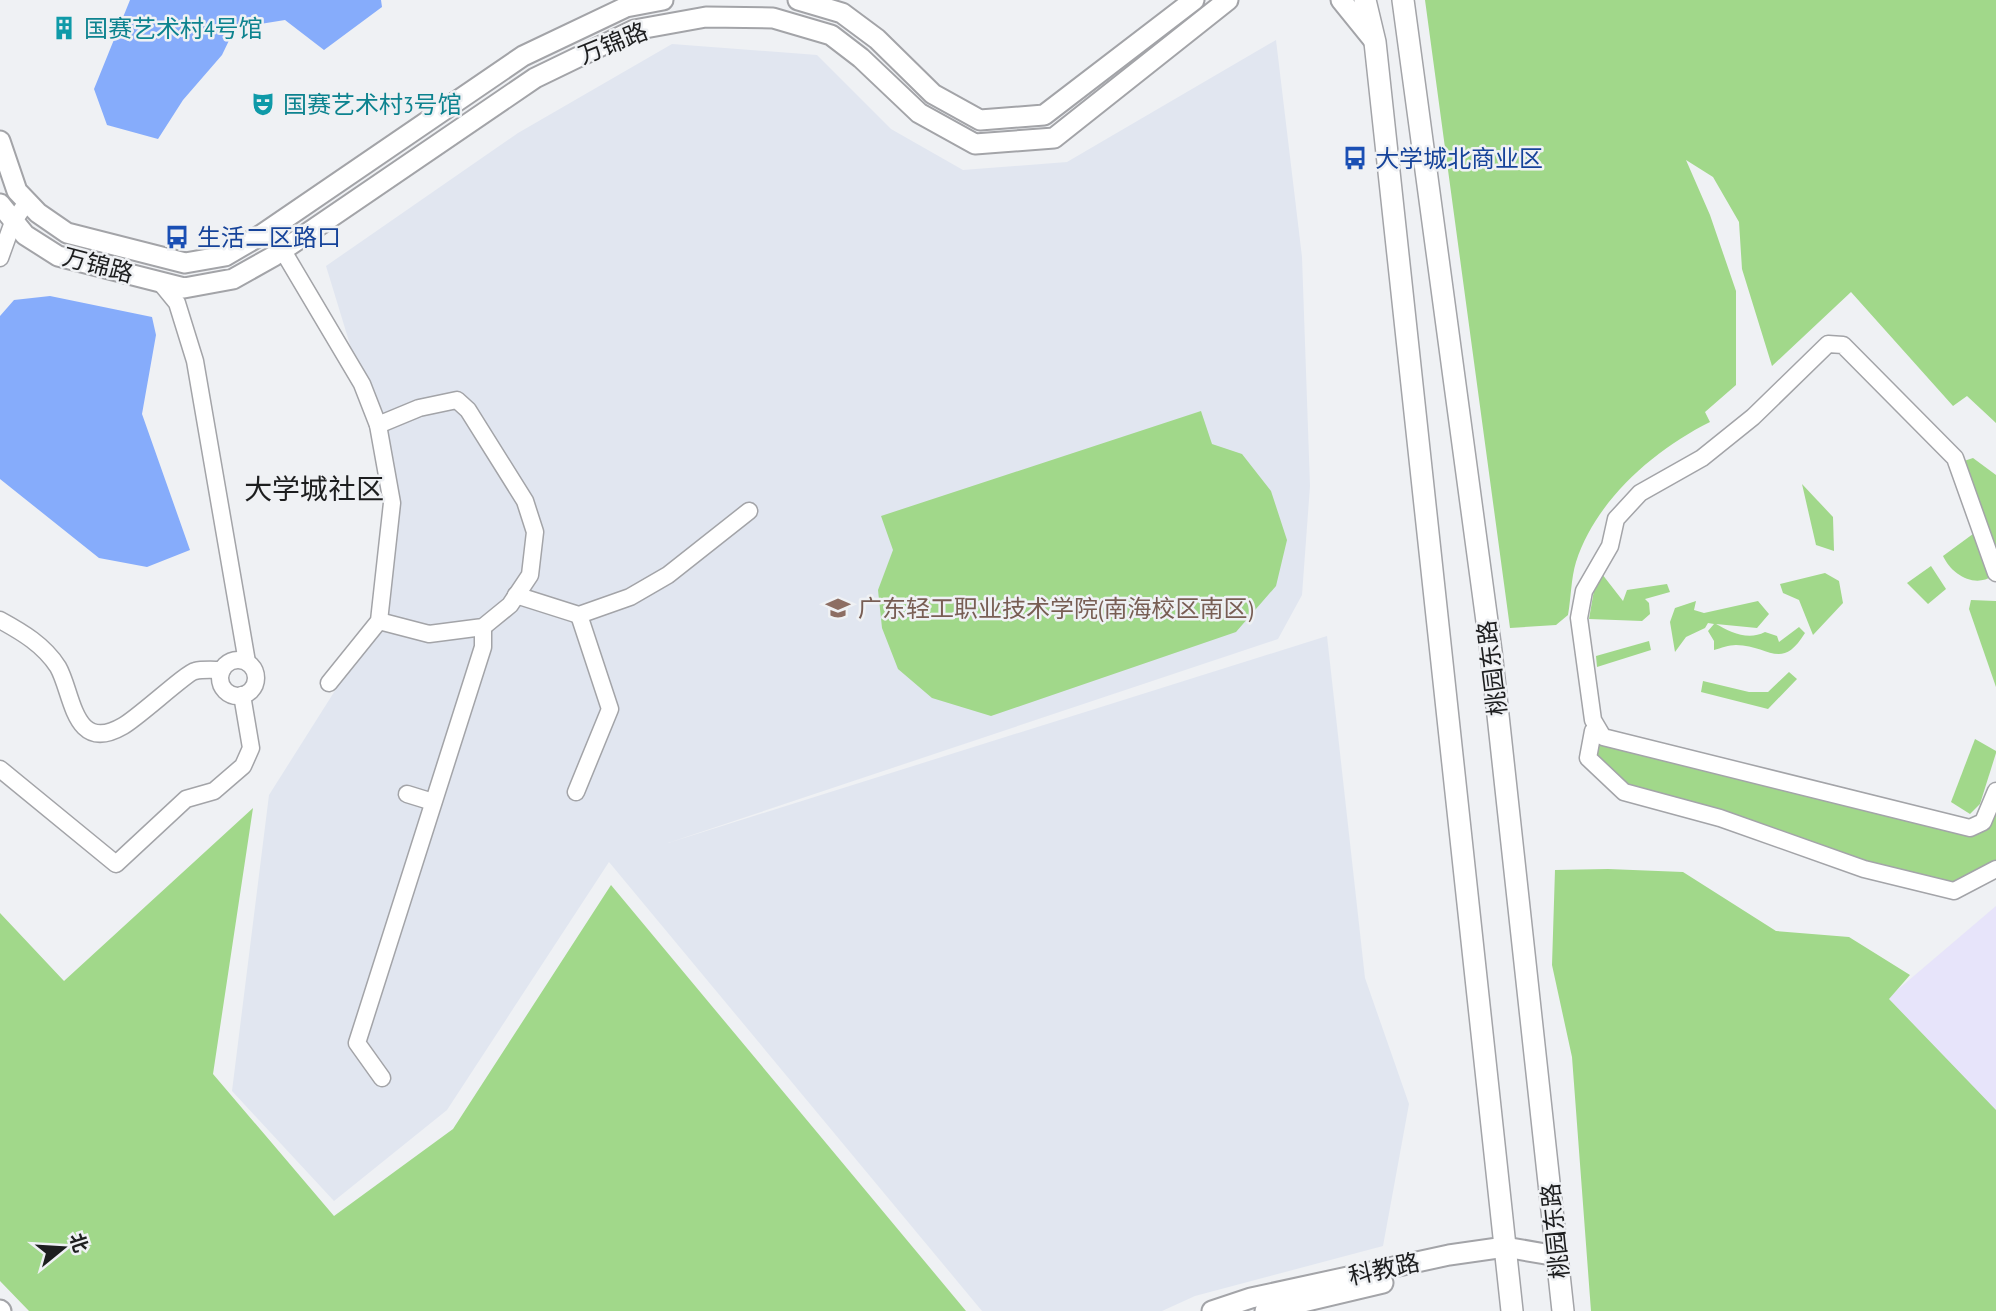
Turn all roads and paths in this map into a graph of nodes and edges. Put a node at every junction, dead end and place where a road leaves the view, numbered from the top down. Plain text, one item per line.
1 (663, 0) edge
2 (798, 0) edge
3 (1194, 0) edge
4 (1228, 0) edge
5 (1340, 0) edge
6 (1365, 0) edge
7 (1403, 0) edge
8 (1413, 0) edge
9 (1409, 26) junction
10 (1375, 42) junction
11 (0, 141) edge
12 (27, 202) junction
13 (4, 213) edge
14 (270, 229) junction
15 (284, 249) junction
16 (0, 258) edge
17 (159, 281) junction
18 (378, 425) junction
19 (749, 511) dead end
20 (1996, 573) edge
21 (516, 595) junction
22 (579, 615) junction
23 (0, 620) edge
24 (379, 621) junction
25 (483, 627) junction
26 (247, 662) junction
27 (222, 670) junction
28 (329, 683) dead end
29 (242, 695) junction
30 (1593, 731) dead end
31 (0, 769) edge
32 (1996, 791) edge
33 (576, 792) dead end
34 (407, 794) dead end
35 (433, 802) junction
36 (1996, 869) edge
37 (382, 1079) dead end
38 (1506, 1253) junction
39 (1557, 1256) junction
40 (1212, 1311) edge
41 (1265, 1311) edge
42 (1512, 1311) edge
43 (1563, 1311) edge

1 - 14 street, 万锦路
2 - 3 street
4 - 15 street, 万锦路
5 - 10 street
6 - 10 main road, 桃园东路
7 - 9 main road
8 - 9 main road
9 - 39 main road, 桃园东路
10 - 38 main road, 桃园东路
11 - 12 street, 万锦路
12 - 13 street
12 - 14 street, 万锦路
13 - 16 street
13 - 17 street, 万锦路
14 - 15 street
15 - 17 street, 万锦路
15 - 18 street
17 - 26 street
18 - 21 street
18 - 24 street
19 - 22 street
20 - 32 street
21 - 22 street
21 - 25 street
22 - 33 street
23 - 27 street
24 - 25 street
24 - 28 street
25 - 35 street
26 - 27 street
26 - 29 street
27 - 29 street
29 - 31 street
30 - 36 street
34 - 35 street
35 - 37 street
38 - 39 street, 科教路
38 - 40 street, 科教路
38 - 41 street, 科教路
38 - 42 main road, 桃园东路
39 - 43 main road, 桃园东路

